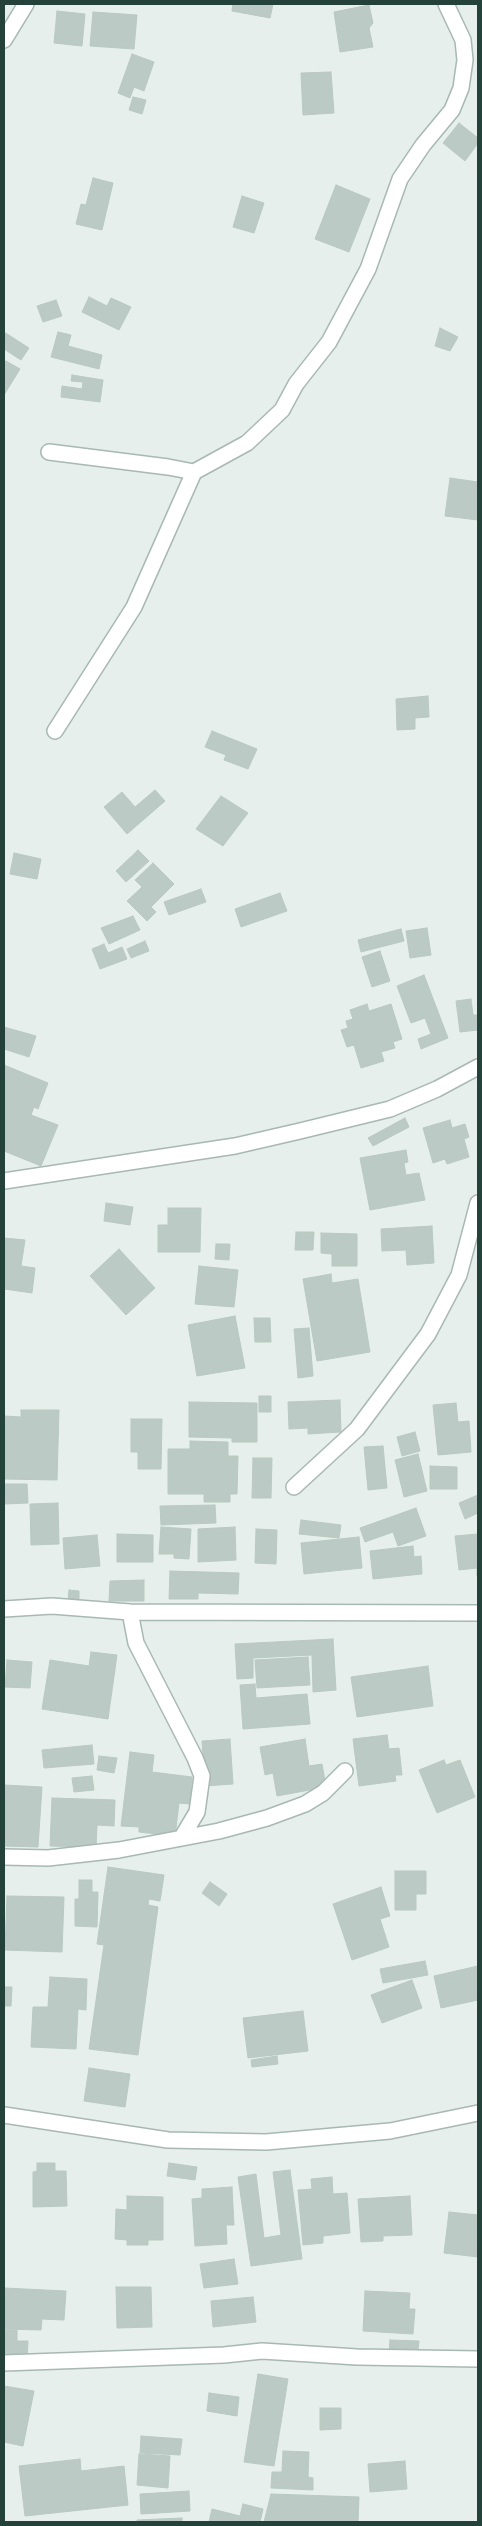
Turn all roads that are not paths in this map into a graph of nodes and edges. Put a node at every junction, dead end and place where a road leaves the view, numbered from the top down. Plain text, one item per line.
1 (26, 4) edge
2 (446, 4) edge
3 (4, 40) edge
4 (49, 452) dead end
5 (194, 472) junction
6 (55, 731) dead end
7 (477, 1073) edge
8 (4, 1181) edge
9 (478, 1203) edge
10 (294, 1487) dead end
11 (4, 1609) edge
12 (130, 1612) junction
13 (478, 1613) edge
14 (345, 1772) dead end
15 (182, 1837) junction
16 (4, 1857) edge
17 (478, 2113) edge
18 (4, 2115) edge
19 (478, 2359) edge
20 (4, 2363) edge

1 - 3 street
2 - 5 street
4 - 5 street
5 - 6 street
7 - 8 street
9 - 10 street
11 - 12 street
12 - 13 street
12 - 15 street
14 - 15 street
15 - 16 street
17 - 18 street
19 - 20 street

